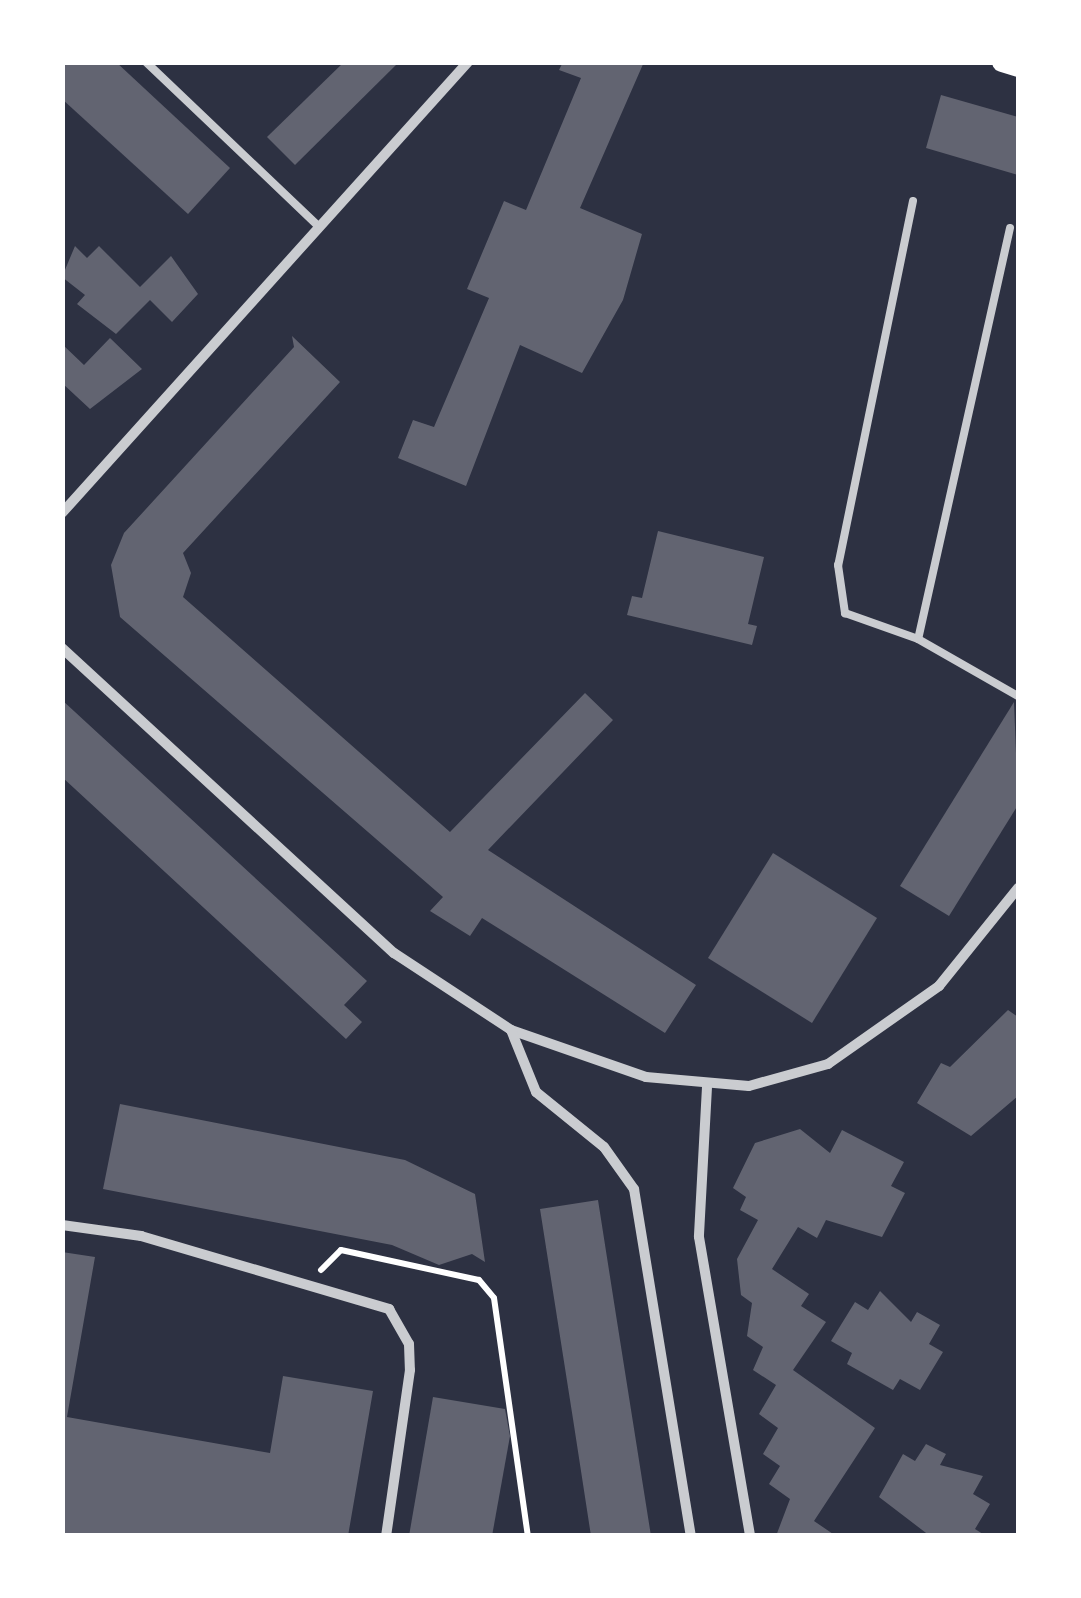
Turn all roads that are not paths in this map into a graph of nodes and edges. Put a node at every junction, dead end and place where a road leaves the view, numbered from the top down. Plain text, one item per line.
1 (146, 62) edge
2 (468, 62) edge
3 (1002, 62) edge
4 (1018, 67) edge
5 (913, 200) dead end
6 (317, 225) junction
7 (1010, 228) dead end
8 (62, 513) edge
9 (918, 639) junction
10 (62, 648) edge
11 (1018, 696) edge
12 (1018, 888) edge
13 (510, 1030) junction
14 (707, 1088) junction
15 (62, 1225) edge
16 (386, 1536) edge
17 (691, 1536) edge
18 (750, 1536) edge

1 - 6 lane
2 - 6 street
3 - 4 main road
5 - 9 lane
6 - 8 street
7 - 9 lane
9 - 11 lane
10 - 13 street
12 - 14 street
13 - 14 street
13 - 17 street
14 - 18 street
15 - 16 street

